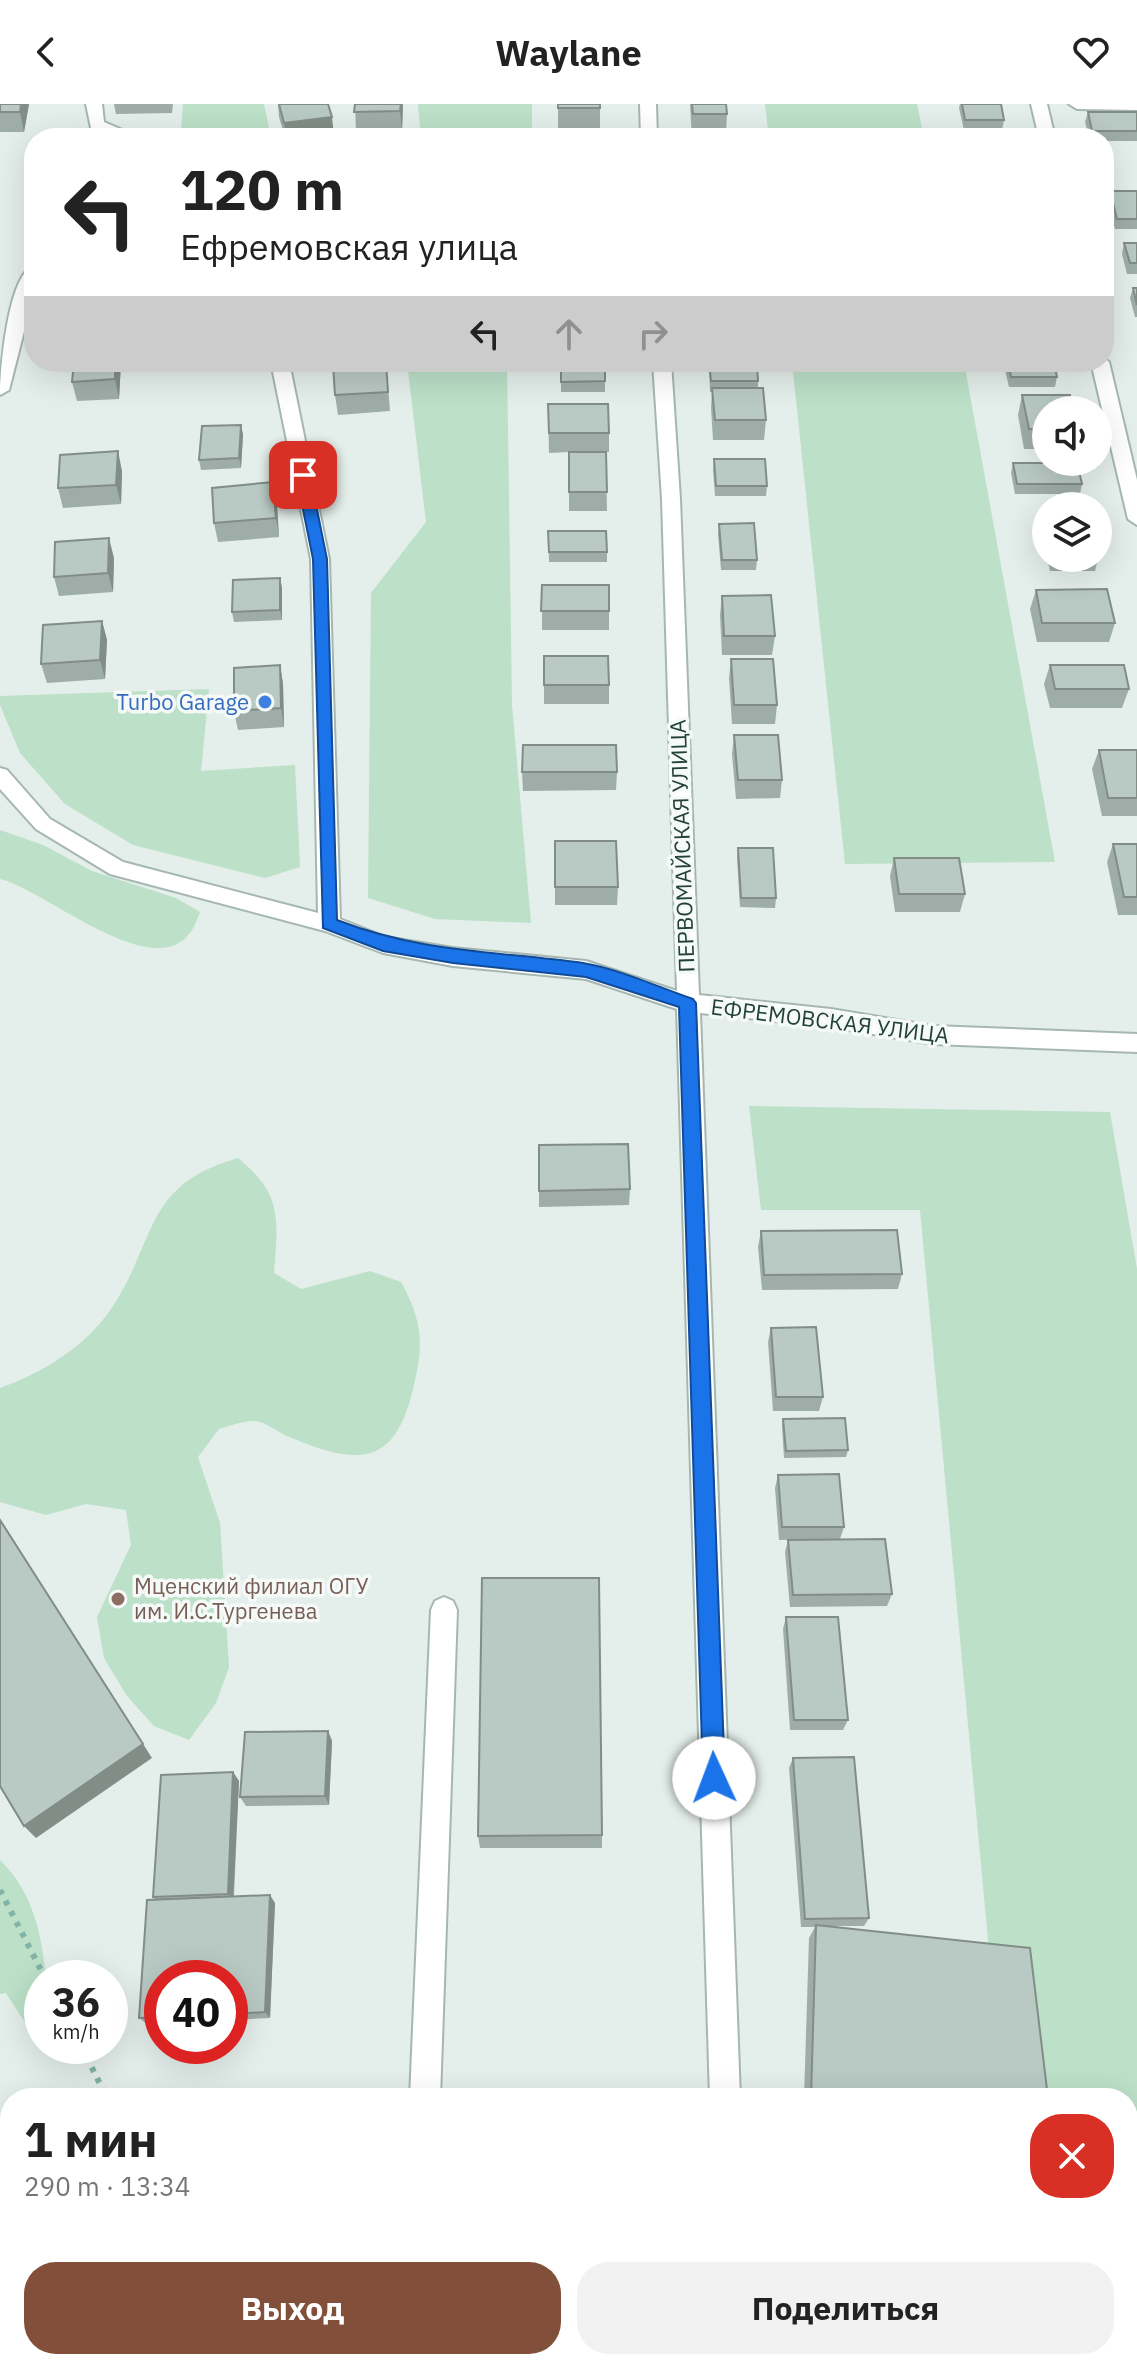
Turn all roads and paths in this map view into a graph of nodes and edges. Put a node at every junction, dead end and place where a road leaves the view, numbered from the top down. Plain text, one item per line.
1 (94, 104) edge
2 (648, 104) edge
3 (1039, 104) edge
4 (1077, 104) edge
5 (1137, 105) edge
6 (105, 128) edge
7 (649, 128) edge
8 (1045, 128) edge
9 (24, 296) edge
10 (282, 372) edge
11 (663, 372) edge
12 (1103, 372) edge
13 (0, 390) edge
14 (1130, 465) edge
15 (1137, 519) edge
16 (0, 775) edge
17 (329, 924) junction
18 (687, 1003) junction
19 (1137, 1043) edge
20 (444, 1610) dead end
21 (0, 1890) edge
22 (36, 1960) edge
23 (90, 2064) edge
24 (102, 2088) edge
25 (425, 2088) edge
26 (725, 2088) edge

1 - 6 street
2 - 7 street
3 - 8 street
4 - 5 street
9 - 13 street
10 - 17 street
11 - 18 street, ПЕРВОМАЙСКАЯ УЛИЦА
12 - 14 street
14 - 15 street
16 - 17 street, ЕФРЕМОВСКАЯ УЛИЦА
17 - 18 street, ЕФРЕМОВСКАЯ УЛИЦА
18 - 19 street, ЕФРЕМОВСКАЯ УЛИЦА
18 - 26 street, ПЕРВОМАЙСКАЯ УЛИЦА
20 - 25 street
21 - 22 path
23 - 24 path

